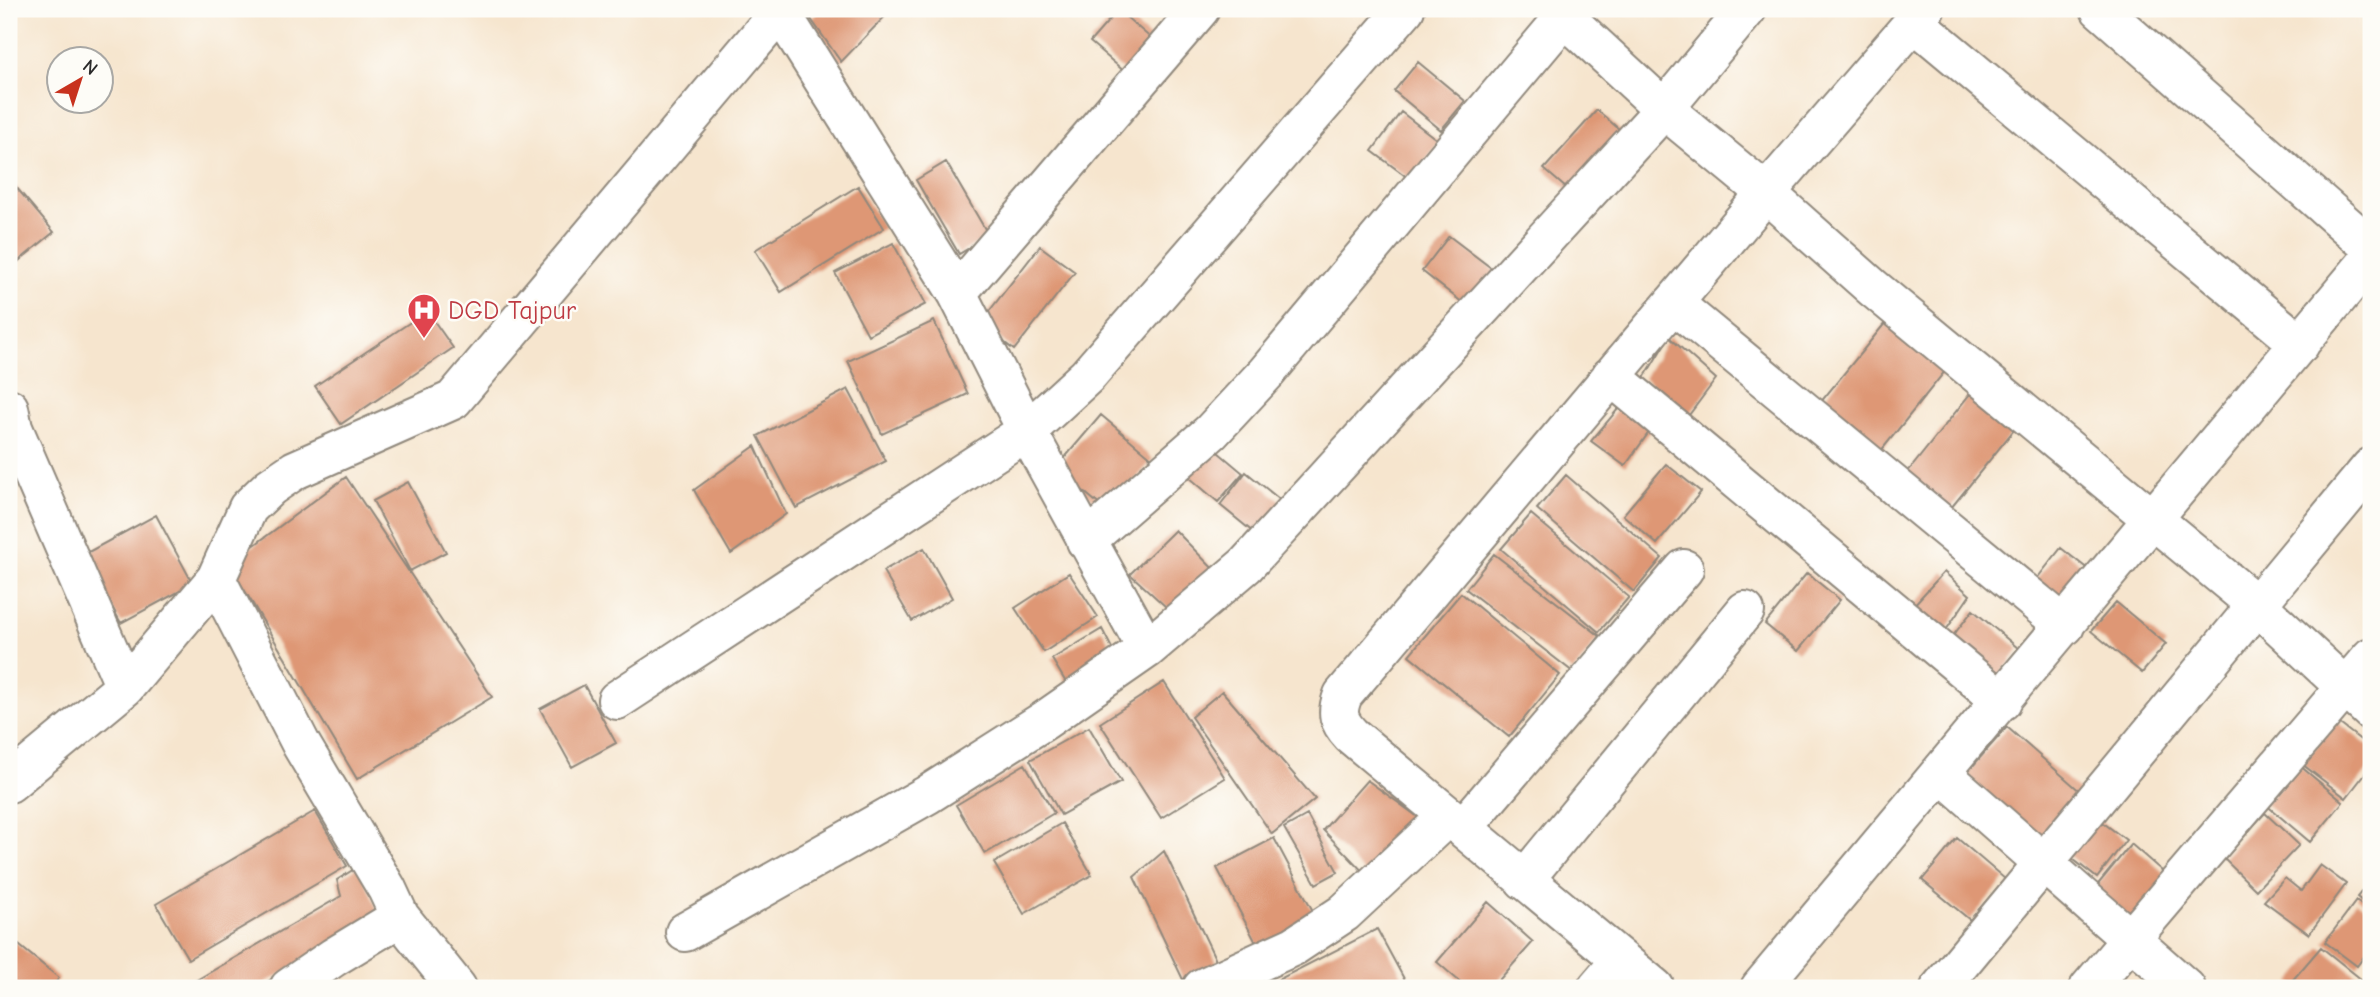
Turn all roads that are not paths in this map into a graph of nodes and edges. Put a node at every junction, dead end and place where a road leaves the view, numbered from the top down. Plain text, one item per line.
1 (1200, 9) edge
2 (1405, 9) edge
3 (1747, 9) edge
4 (2100, 9) edge
5 (781, 10) edge
6 (1564, 11) edge
7 (1920, 15) edge
8 (1664, 109) junction
9 (1766, 192) junction
10 (2371, 247) edge
11 (2371, 258) edge
12 (957, 293) junction
13 (1673, 303) junction
14 (2300, 344) junction
15 (1611, 376) junction
16 (10, 422) edge
17 (1027, 431) junction
18 (2371, 467) edge
19 (2153, 521) junction
20 (1086, 541) junction
21 (1684, 569) dead end
22 (216, 579) junction
23 (2258, 606) junction
24 (1745, 611) dead end
25 (2064, 626) junction
26 (1147, 649) junction
27 (2371, 657) edge
28 (125, 687) junction
29 (617, 700) dead end
30 (2358, 700) edge
31 (2002, 701) junction
32 (1941, 773) junction
33 (9, 783) edge
34 (1456, 822) junction
35 (2044, 864) junction
36 (1524, 880) junction
37 (400, 916) junction
38 (685, 932) dead end
39 (2130, 939) junction
40 (1609, 974) edge
41 (289, 988) edge
42 (457, 988) edge
43 (1202, 988) edge
44 (1655, 988) edge
45 (1760, 988) edge
46 (1940, 988) edge
47 (2089, 988) edge
48 (2186, 988) edge

1 - 12 street
2 - 17 street
3 - 8 street
4 - 10 street
5 - 12 street
5 - 22 street
6 - 8 street
6 - 20 street
7 - 9 street
7 - 14 street
8 - 9 street
8 - 26 street
9 - 13 street
9 - 19 street
11 - 14 street
12 - 17 street
13 - 15 street
13 - 25 street
14 - 19 street
15 - 31 street
15 - 34 street
16 - 28 street
17 - 20 street
17 - 29 street
18 - 23 street
19 - 23 street
19 - 25 street
20 - 26 street
21 - 34 street
22 - 28 street
22 - 37 street
23 - 30 street
23 - 35 street
24 - 36 street
25 - 31 street
26 - 38 street
27 - 30 street
28 - 33 street
30 - 39 street
31 - 32 street
32 - 35 street
32 - 45 street
34 - 36 street
34 - 43 street
35 - 39 street
35 - 46 street
36 - 40 street
37 - 41 street
37 - 42 street
39 - 47 street
39 - 48 street
40 - 44 street

